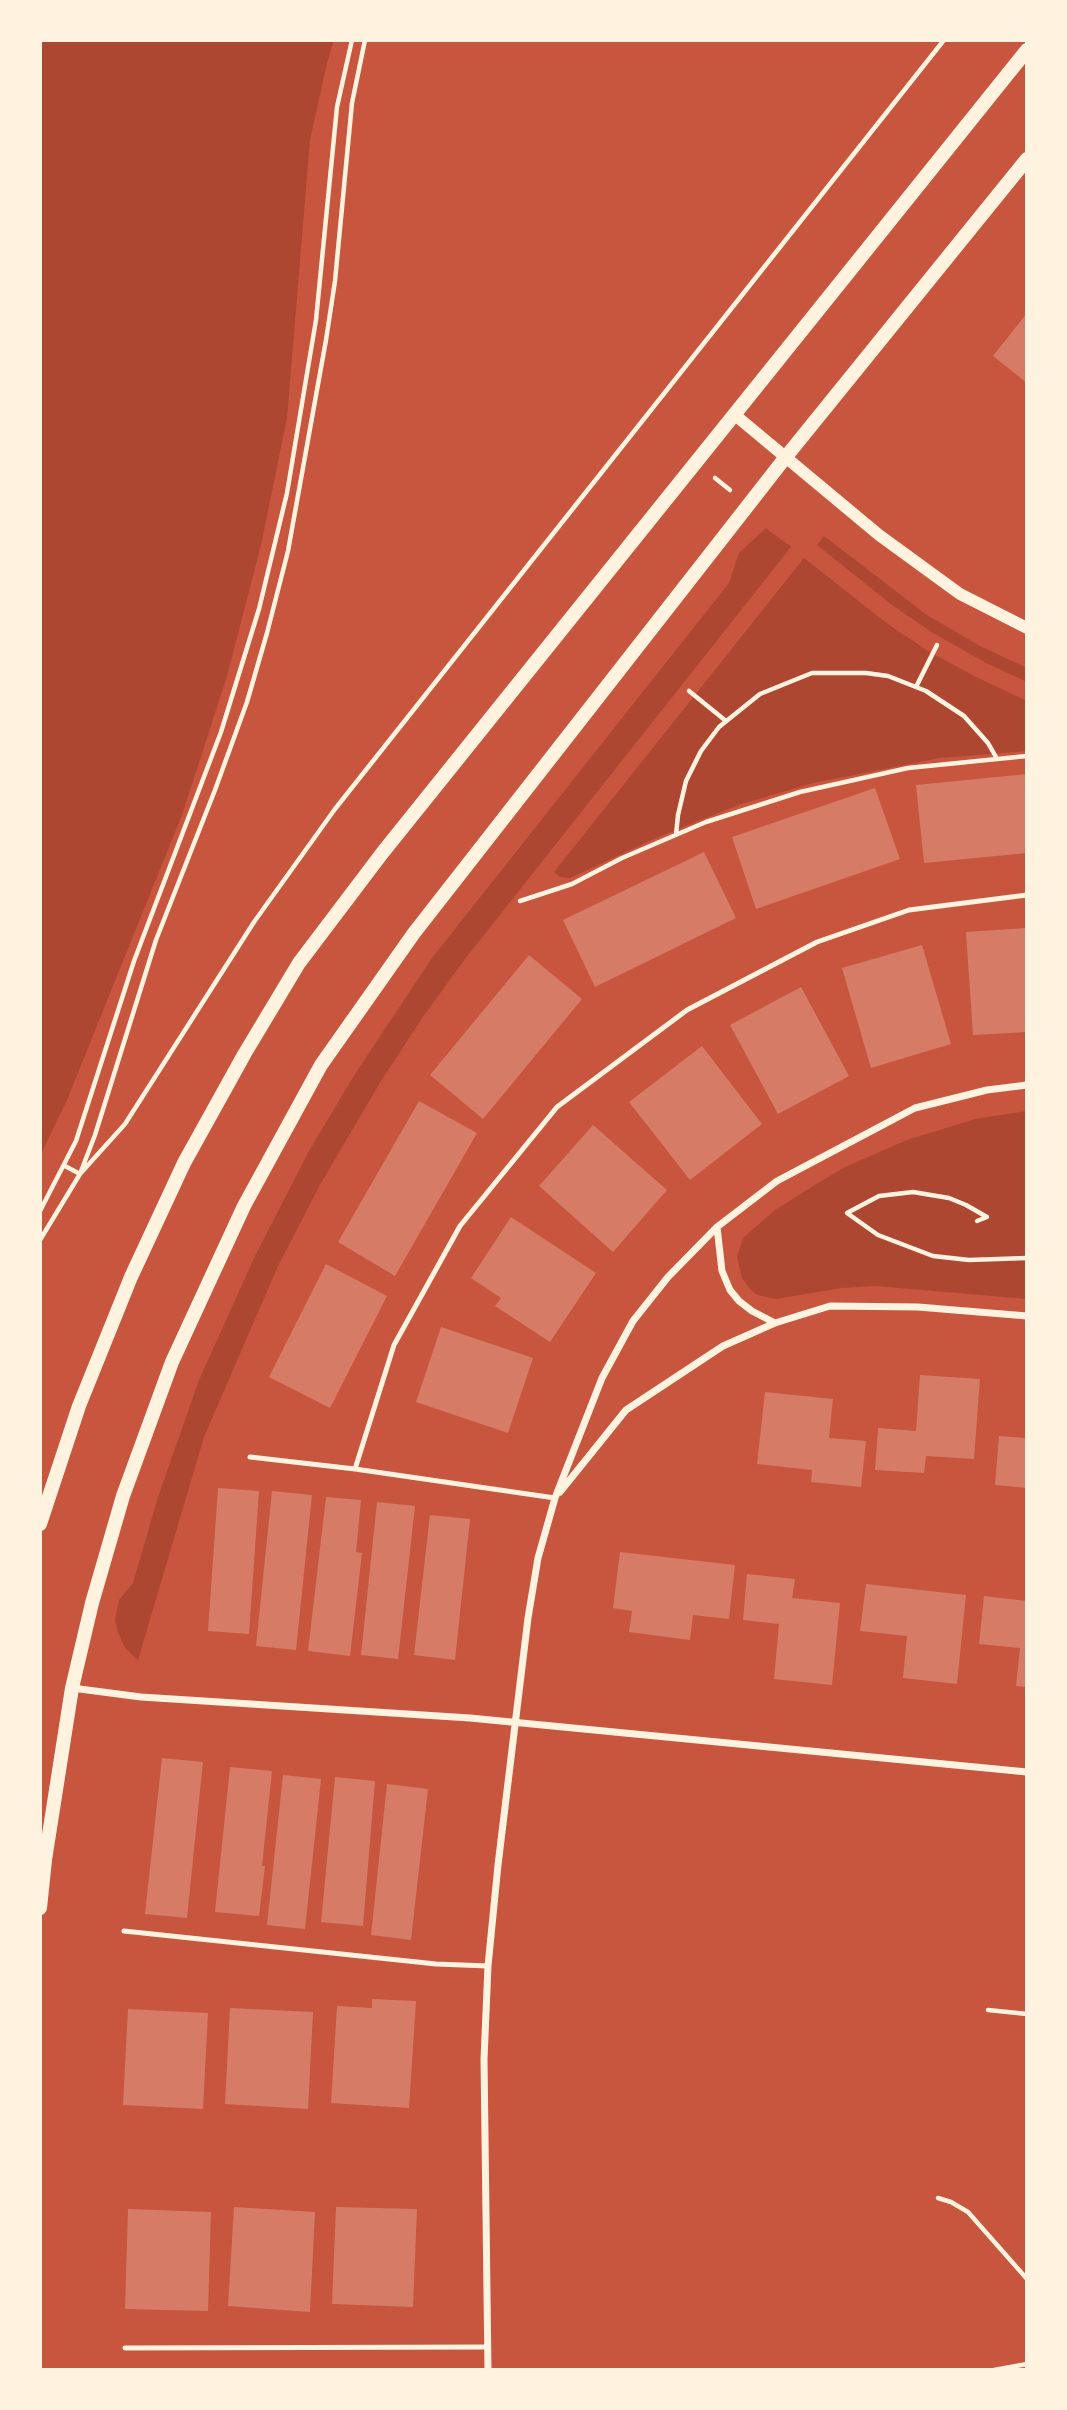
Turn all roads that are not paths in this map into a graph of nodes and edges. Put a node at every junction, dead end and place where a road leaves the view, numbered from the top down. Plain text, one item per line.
1 (1027, 50) edge
2 (1027, 159) edge
3 (735, 415) junction
4 (785, 458) junction
5 (1027, 628) edge
6 (1027, 895) edge
7 (1027, 1085) edge
8 (717, 1227) junction
9 (1027, 1316) edge
10 (775, 1323) junction
11 (250, 1457) dead end
12 (355, 1469) junction
13 (555, 1497) junction
14 (40, 1524) edge
15 (72, 1688) junction
16 (514, 1723) junction
17 (1027, 1772) edge
18 (40, 1908) edge
19 (124, 1931) dead end
20 (488, 1966) junction
21 (488, 2347) junction
22 (125, 2348) dead end
23 (488, 2370) edge

1 - 3 main road
2 - 4 main road
3 - 4 street
3 - 14 main road
4 - 5 street
4 - 15 main road
6 - 12 lane
7 - 8 street
8 - 10 street
8 - 13 street
9 - 10 street
10 - 13 street
11 - 12 lane
12 - 13 lane
13 - 16 street
15 - 16 street
15 - 18 main road
16 - 17 street
16 - 20 street
19 - 20 lane
20 - 21 street
21 - 22 lane
21 - 23 street

